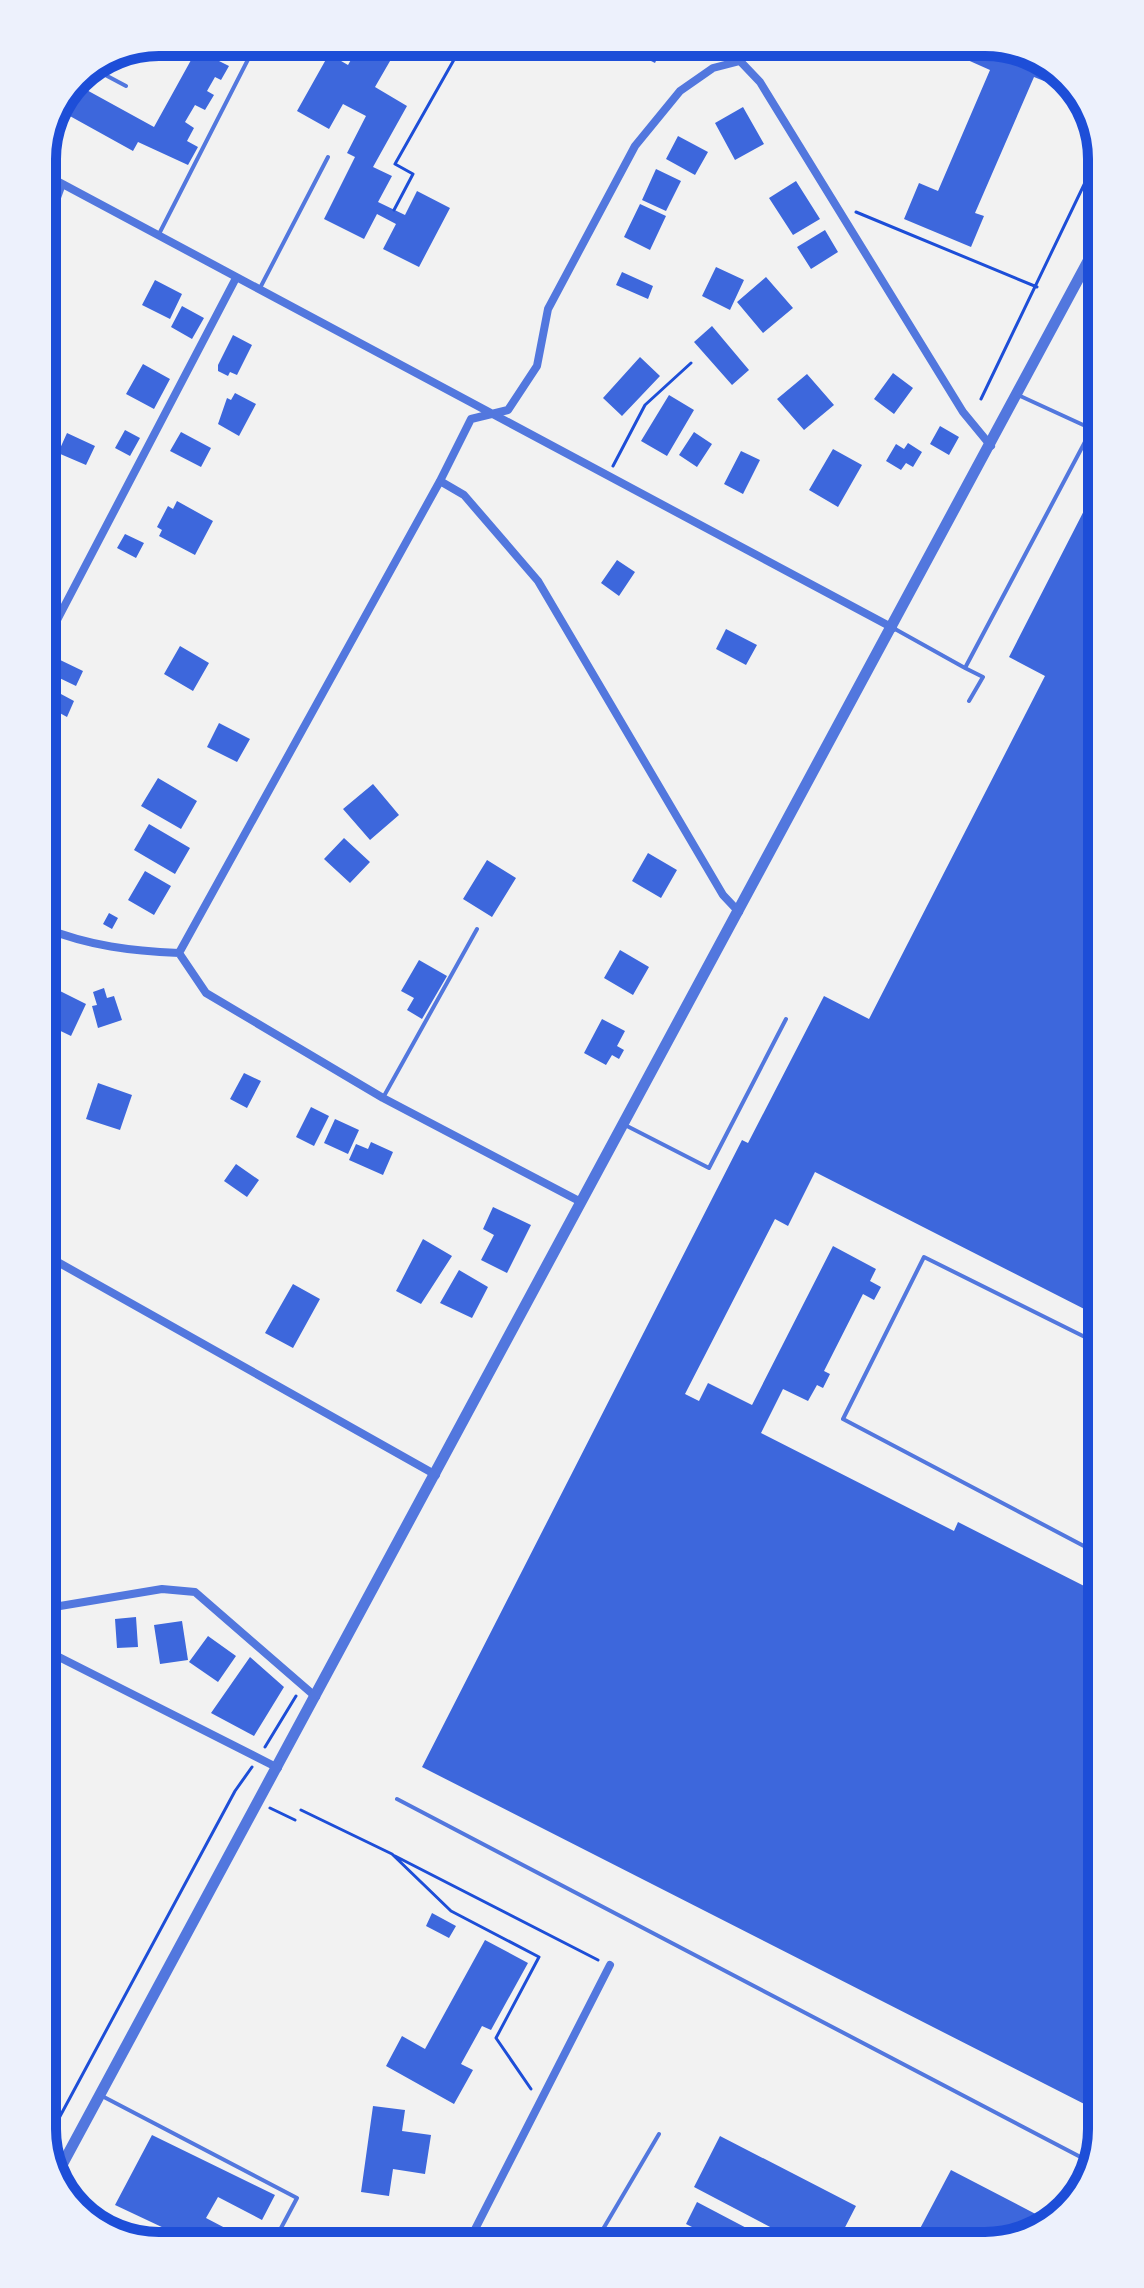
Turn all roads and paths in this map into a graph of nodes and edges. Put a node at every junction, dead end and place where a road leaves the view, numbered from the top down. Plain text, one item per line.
1 (250, 56) edge
2 (455, 56) edge
3 (103, 74) edge
4 (126, 86) dead end
5 (328, 157) dead end
6 (1088, 177) edge
7 (56, 181) edge
8 (62, 184) junction
9 (56, 201) edge
10 (839, 206) junction
11 (394, 210) dead end
12 (158, 237) junction
13 (1088, 272) edge
14 (236, 278) junction
15 (1037, 287) junction
16 (258, 290) junction
17 (691, 363) dead end
18 (1018, 395) junction
19 (981, 399) dead end
20 (492, 415) junction
21 (1088, 427) edge
22 (1088, 437) edge
23 (991, 446) junction
24 (608, 476) junction
25 (440, 481) junction
26 (56, 622) edge
27 (893, 628) junction
28 (965, 668) junction
29 (969, 701) dead end
30 (739, 912) junction
31 (477, 929) dead end
32 (56, 932) edge
33 (179, 953) junction
34 (786, 1019) dead end
35 (383, 1098) junction
36 (623, 1124) junction
37 (581, 1202) junction
38 (56, 1261) edge
39 (1088, 1339) edge
40 (436, 1475) junction
41 (1088, 1548) edge
42 (56, 1607) edge
43 (56, 1656) edge
44 (302, 1686) junction
45 (316, 1697) junction
46 (258, 1758) junction
47 (278, 1768) junction
48 (397, 1799) dead end
49 (301, 1810) dead end
50 (392, 1854) junction
51 (610, 1965) joint
52 (100, 2095) junction
53 (540, 2102) junction
54 (56, 2124) edge
55 (659, 2134) dead end
56 (1084, 2159) edge
57 (63, 2164) edge
58 (474, 2229) junction
59 (279, 2232) edge
60 (473, 2232) edge
61 (480, 2232) edge
62 (601, 2232) edge

1 - 12 lane
2 - 11 path
3 - 4 lane
5 - 16 lane
6 - 15 path
7 - 8 street
8 - 9 street
8 - 12 street
10 - 15 path
10 - 20 street
10 - 23 street
12 - 14 street
13 - 18 street
14 - 16 street
14 - 26 street
15 - 19 path
16 - 20 street
17 - 24 path
18 - 21 lane
18 - 23 street
20 - 24 street
20 - 25 street
22 - 28 lane
23 - 27 street
24 - 27 street
25 - 30 street
25 - 33 street
27 - 28 lane
27 - 30 street
28 - 29 lane
30 - 36 street
31 - 35 lane
32 - 33 street
33 - 35 street
34 - 36 lane
35 - 37 street
36 - 37 street
37 - 40 street
38 - 40 street
39 - 41 lane
40 - 45 street
42 - 44 street
43 - 46 street
44 - 45 street
44 - 46 path
45 - 47 street
46 - 47 street
46 - 54 path
47 - 52 street
48 - 56 lane
49 - 50 path
50 - 51 path
50 - 53 path
51 - 53 street
52 - 57 street
52 - 59 lane
53 - 58 street
55 - 62 lane
58 - 60 street
58 - 61 lane

